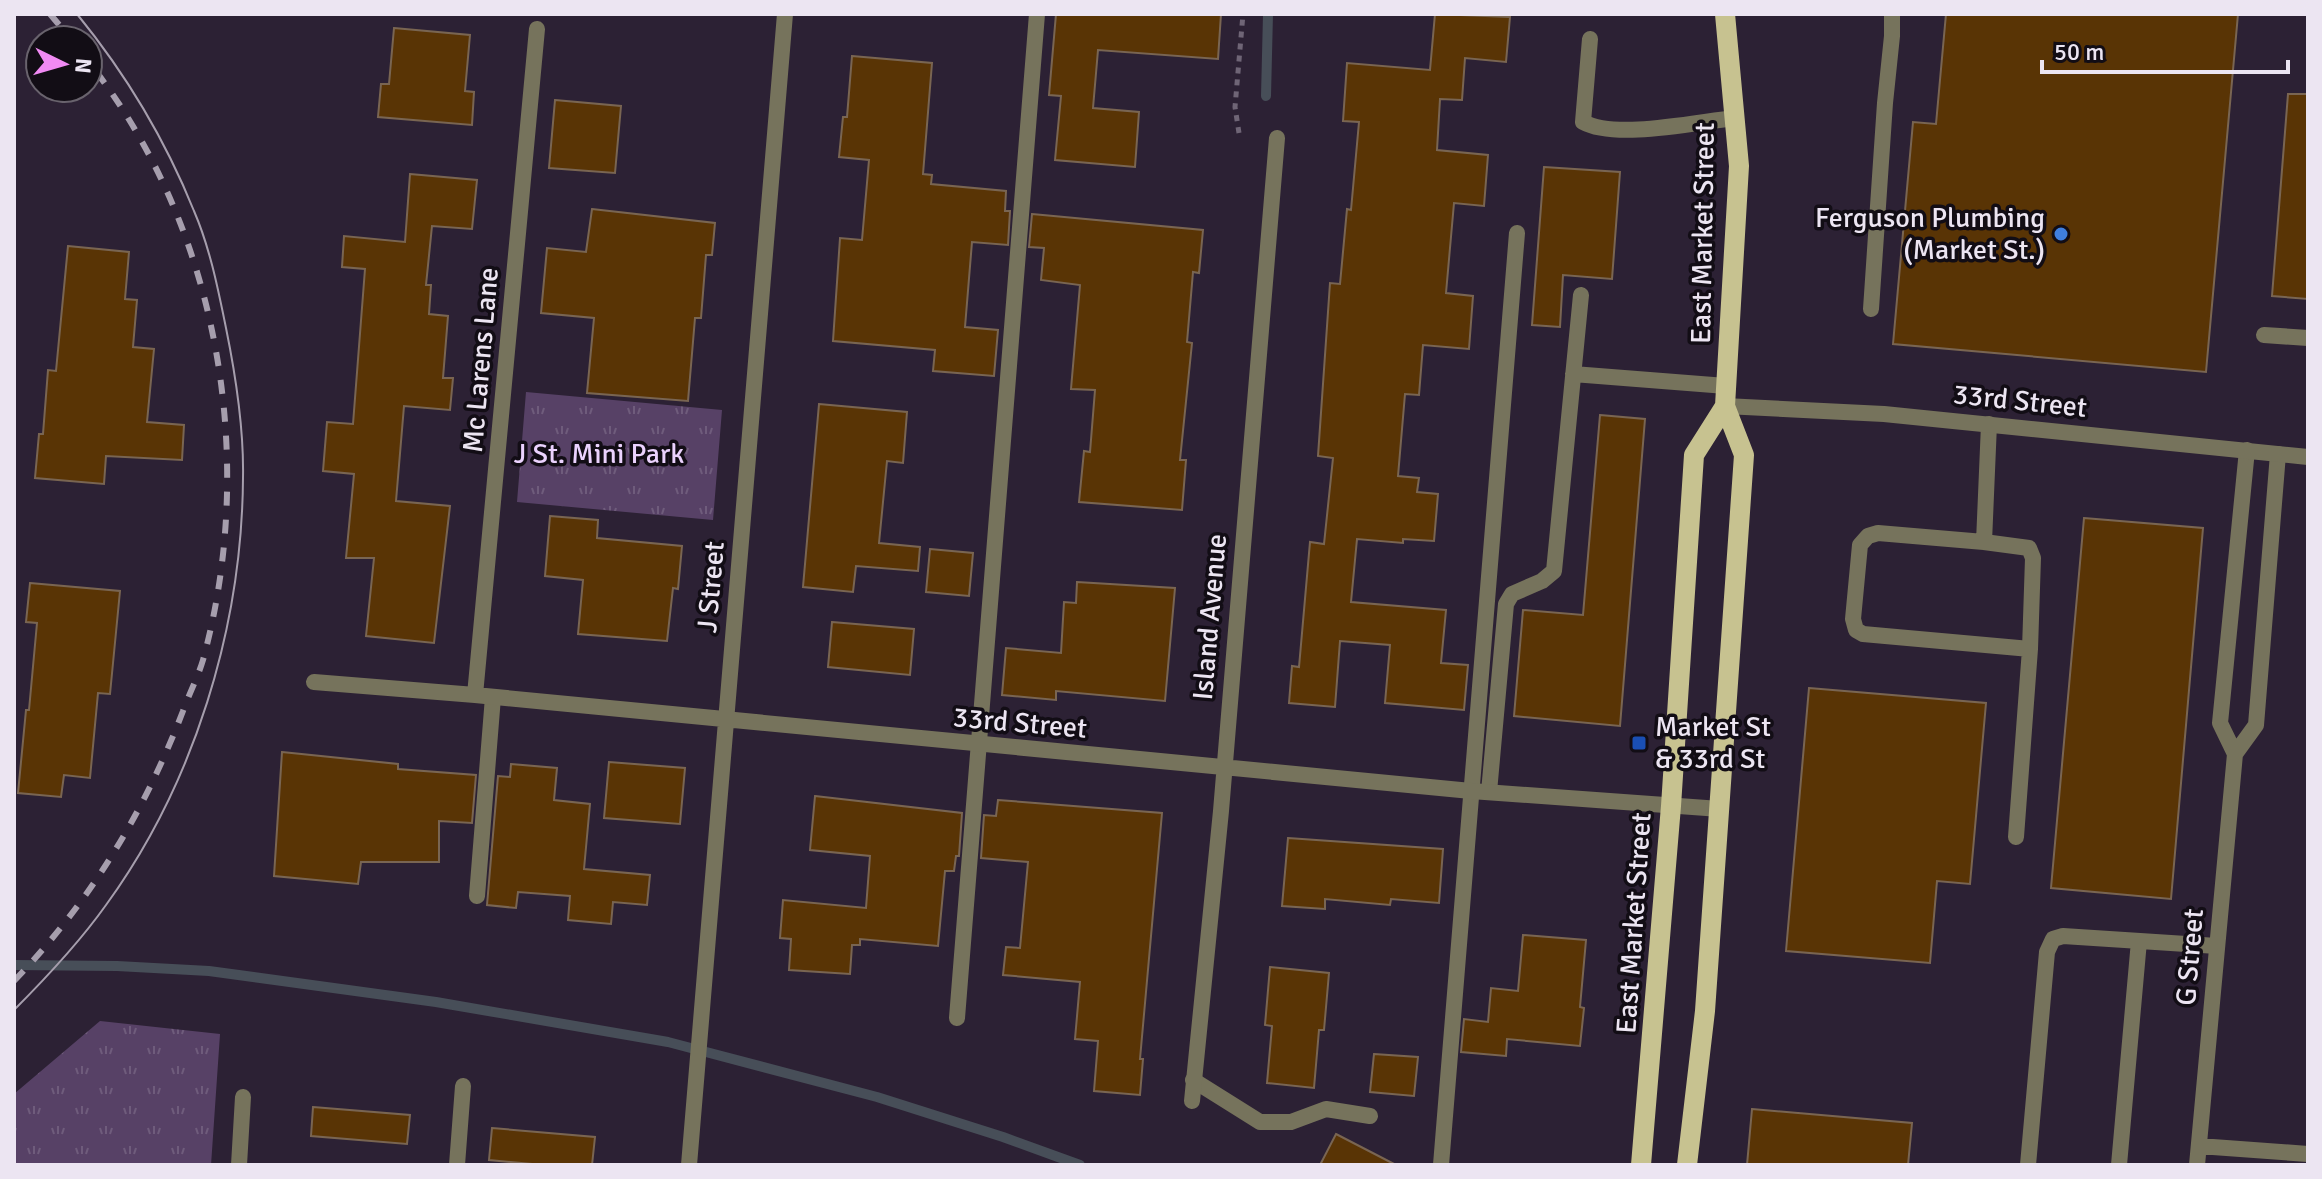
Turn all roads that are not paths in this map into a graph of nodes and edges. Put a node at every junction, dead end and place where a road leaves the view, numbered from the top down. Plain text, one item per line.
1 (785, 14) edge
2 (1037, 14) edge
3 (1725, 14) edge
4 (1892, 14) edge
5 (537, 29) dead end
6 (1590, 39) dead end
7 (1735, 118) junction
8 (1277, 138) dead end
9 (1517, 233) dead end
10 (1581, 295) dead end
11 (1871, 309) dead end
12 (2264, 335) dead end
13 (2308, 338) edge
14 (1573, 374) junction
15 (1726, 396) junction
16 (1989, 424) junction
17 (2247, 450) junction
18 (2278, 454) junction
19 (2308, 457) edge
20 (1984, 542) junction
21 (2030, 649) junction
22 (314, 682) dead end
23 (475, 695) junction
24 (493, 697) junction
25 (726, 719) junction
26 (979, 745) junction
27 (2235, 754) junction
28 (1223, 768) junction
29 (1471, 791) junction
30 (1489, 792) junction
31 (1671, 806) junction
32 (1720, 809) junction
33 (2016, 837) dead end
34 (477, 896) dead end
35 (2139, 941) junction
36 (2217, 946) junction
37 (957, 1018) dead end
38 (1193, 1080) junction
39 (463, 1086) dead end
40 (243, 1097) dead end
41 (1192, 1101) dead end
42 (1370, 1116) dead end
43 (2199, 1146) junction
44 (2308, 1154) edge
45 (239, 1165) edge
46 (457, 1165) edge
47 (689, 1165) edge
48 (1441, 1165) edge
49 (1641, 1165) edge
50 (1687, 1165) edge
51 (2028, 1165) edge
52 (2119, 1165) edge
53 (2197, 1165) edge

1 - 25 street, J Street
2 - 26 street
3 - 7 main road, East Market Street
4 - 11 street
5 - 23 street, Mc Larens Lane
6 - 7 street
7 - 15 main road, East Market Street
8 - 28 street, Island Avenue
9 - 29 street
10 - 14 street
12 - 13 street
14 - 15 street, 33rd Street
14 - 30 street
15 - 16 street, 33rd Street
15 - 31 main road, East Market Street
15 - 32 main road, East Market Street
16 - 17 street, 33rd Street
16 - 20 street
17 - 18 street, 33rd Street
17 - 27 street, G Street
18 - 19 street, 33rd Street
18 - 27 street, G Street
20 - 21 street
20 - 21 street
21 - 33 street
22 - 23 street, 33rd Street
23 - 24 street, 33rd Street
24 - 25 street, 33rd Street
24 - 34 street
25 - 26 street, 33rd Street
25 - 47 street, J Street
26 - 28 street, 33rd Street
26 - 37 street
27 - 36 street, G Street
28 - 29 street, 33rd Street
28 - 38 street, Island Avenue
29 - 30 street, 33rd Street
29 - 48 street
30 - 31 street, 33rd Street
31 - 32 street, 33rd Street
31 - 49 main road, East Market Street
32 - 50 main road, East Market Street
35 - 36 street
35 - 51 street
35 - 52 street
36 - 43 street, G Street
38 - 41 street, Island Avenue
38 - 42 street
39 - 46 street
40 - 45 street
43 - 44 street
43 - 53 street, G Street

